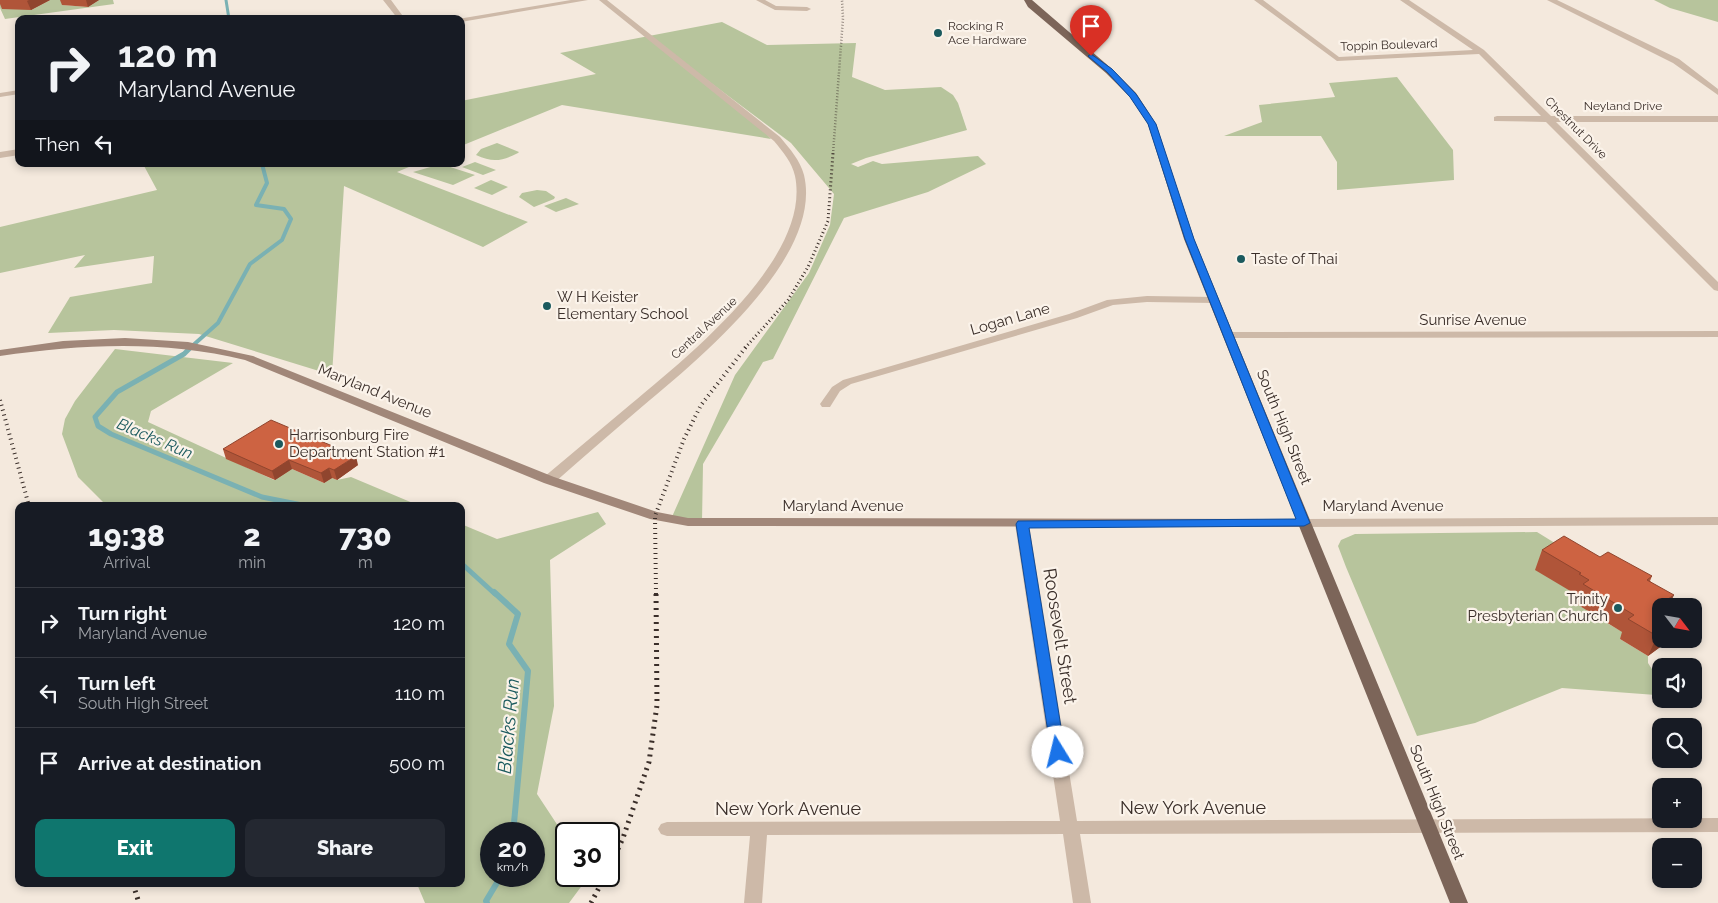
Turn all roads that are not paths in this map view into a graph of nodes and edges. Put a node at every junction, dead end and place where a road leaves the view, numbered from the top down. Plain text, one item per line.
1 (388, 0) edge
2 (584, 0) edge
3 (603, 0) edge
4 (760, 0) edge
5 (1028, 0) edge
6 (1258, 0) edge
7 (1404, 0) edge
8 (1551, 0) edge
9 (807, 9) dead end
10 (399, 15) edge
11 (465, 19) edge
12 (1481, 52) junction
13 (15, 93) edge
14 (1718, 93) edge
15 (0, 95) edge
16 (1497, 119) dead end
17 (1549, 119) junction
18 (1718, 119) edge
19 (15, 153) edge
20 (0, 156) edge
21 (1718, 288) edge
22 (1214, 300) junction
23 (1718, 334) edge
24 (1229, 335) junction
25 (0, 353) edge
26 (826, 404) dead end
27 (549, 480) junction
28 (1718, 521) edge
29 (1304, 523) junction
30 (1022, 524) junction
31 (1718, 825) edge
32 (1070, 828) junction
33 (1428, 828) junction
34 (667, 829) dead end
35 (759, 829) junction
36 (753, 903) edge
37 (1082, 903) edge
38 (1459, 903) edge

1 - 10 street
2 - 11 street
3 - 27 street, Central Avenue
4 - 9 street
5 - 22 main road, South High Street
6 - 12 street, Toppin Boulevard
7 - 12 street, Chestnut Drive
8 - 14 street
12 - 17 street, Chestnut Drive
13 - 15 street
16 - 17 street, Neyland Drive
17 - 18 street, Neyland Drive
17 - 21 street, Chestnut Drive
19 - 20 street
22 - 24 main road, South High Street
22 - 26 street, Logan Lane
23 - 24 street, Sunrise Avenue
24 - 29 main road, South High Street
25 - 27 main road, Maryland Avenue
27 - 30 main road, Maryland Avenue
28 - 29 street, Maryland Avenue
29 - 30 main road, Maryland Avenue
29 - 33 main road, South High Street
30 - 32 street, Roosevelt Street
31 - 33 street, New York Avenue
32 - 33 street, New York Avenue
32 - 35 street, New York Avenue
32 - 37 street, Roosevelt Street
33 - 38 main road, South High Street
34 - 35 street, New York Avenue
35 - 36 street

